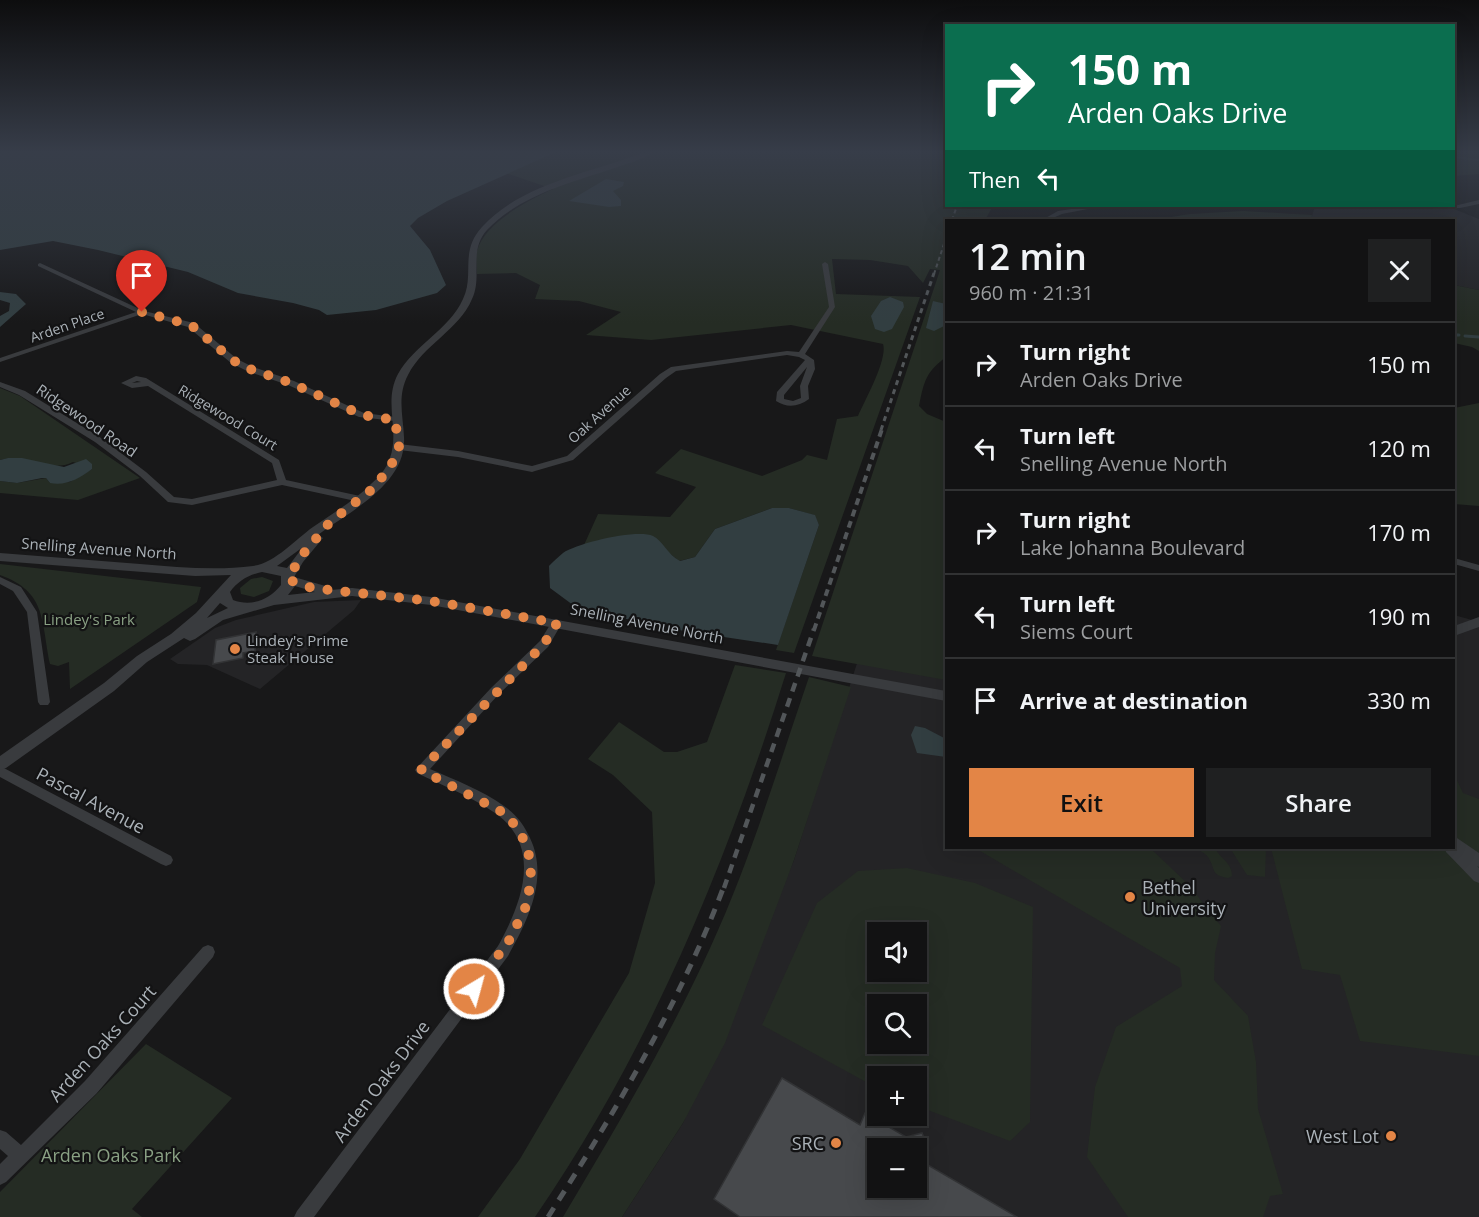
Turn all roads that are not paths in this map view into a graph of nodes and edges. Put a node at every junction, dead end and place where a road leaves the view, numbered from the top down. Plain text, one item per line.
1 (510, 209) edge
2 (1081, 209) edge
3 (1047, 219) edge
4 (825, 264) dead end
5 (40, 265) dead end
6 (142, 312) junction
7 (801, 355) junction
8 (0, 360) edge
9 (810, 360) junction
10 (0, 384) edge
11 (147, 384) dead end
12 (395, 420) junction
13 (399, 447) junction
14 (282, 482) junction
15 (360, 499) junction
16 (330, 522) junction
17 (0, 557) edge
18 (1455, 561) edge
19 (1479, 568) edge
20 (257, 569) junction
21 (195, 572) junction
22 (289, 579) junction
23 (0, 580) edge
24 (224, 590) junction
25 (341, 593) junction
26 (272, 601) junction
27 (243, 608) junction
28 (1479, 622) edge
29 (557, 623) junction
30 (1455, 631) edge
31 (109, 687) junction
32 (945, 696) edge
33 (44, 702) dead end
34 (0, 764) edge
35 (0, 771) edge
36 (1455, 843) edge
37 (1452, 849) edge
38 (166, 860) dead end
39 (1479, 861) edge
40 (1479, 877) edge
41 (208, 952) dead end
42 (0, 1138) edge
43 (21, 1156) junction
44 (0, 1176) edge
45 (303, 1217) edge

1 - 12 street
2 - 3 street
4 - 7 street
5 - 6 street
6 - 8 street, Arden Place
6 - 12 street
7 - 9 street
7 - 13 street, Oak Avenue
9 - 9 street
10 - 14 street, Ridgewood Road
11 - 14 street, Ridgewood Court
12 - 13 street
13 - 15 street
14 - 15 street, Ridgewood Road
15 - 16 street
16 - 20 street
16 - 22 street
17 - 21 street, Snelling Avenue North
18 - 19 street
20 - 21 street, Snelling Avenue North
20 - 22 street, Snelling Avenue North
20 - 24 street
21 - 24 street, Snelling Avenue North
22 - 25 street, Snelling Avenue North
22 - 26 street
23 - 33 street
24 - 27 street, Snelling Avenue North
24 - 31 street
25 - 26 street, Snelling Avenue North
25 - 29 street, Snelling Avenue North
26 - 27 street, Snelling Avenue North
27 - 31 street, Snelling Avenue North
28 - 30 street
29 - 32 street, Snelling Avenue North
29 - 45 street, Arden Oaks Drive
31 - 34 street
35 - 38 street, Pascal Avenue
36 - 39 street
37 - 40 street
41 - 43 street, Arden Oaks Court
42 - 43 street
43 - 44 street

